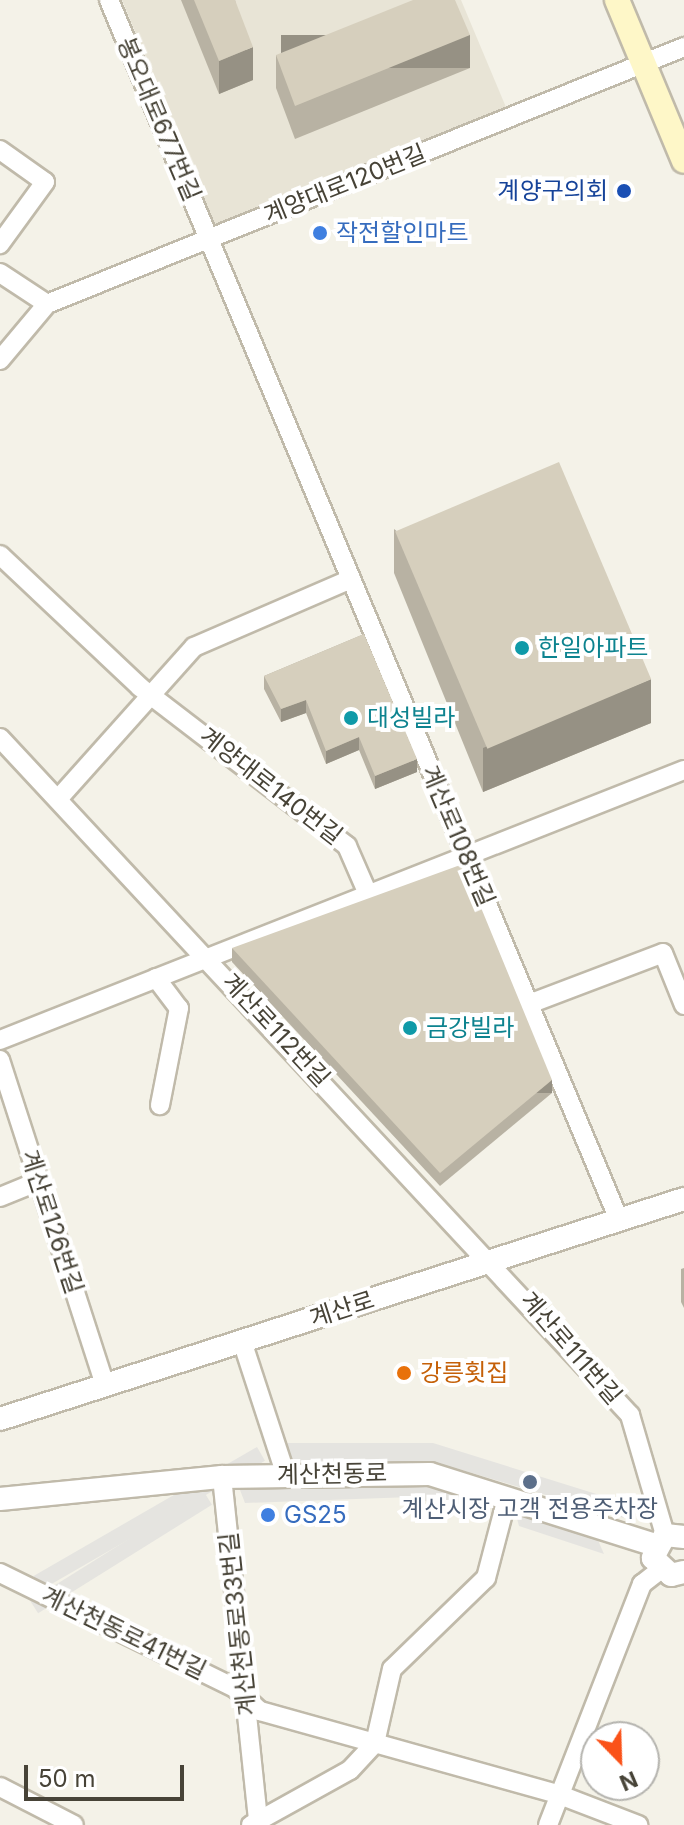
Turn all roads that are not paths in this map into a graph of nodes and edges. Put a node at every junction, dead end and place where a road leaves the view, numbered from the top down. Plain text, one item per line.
1 (109, 0) edge
2 (617, 0) edge
3 (684, 47) edge
4 (643, 64) junction
5 (0, 150) edge
6 (684, 161) edge
7 (209, 238) junction
8 (0, 244) edge
9 (0, 273) edge
10 (47, 304) junction
11 (0, 360) edge
12 (0, 555) edge
13 (351, 579) junction
14 (153, 693) junction
15 (0, 738) edge
16 (684, 770) edge
17 (58, 799) junction
18 (467, 856) junction
19 (368, 894) junction
20 (208, 958) junction
21 (156, 978) junction
22 (529, 1004) junction
23 (684, 1005) edge
24 (0, 1040) edge
25 (0, 1060) edge
26 (160, 1105) dead end
27 (39, 1181) junction
28 (0, 1197) edge
29 (684, 1199) edge
30 (619, 1220) junction
31 (494, 1260) junction
32 (242, 1341) junction
33 (105, 1385) junction
34 (0, 1419) edge
35 (286, 1476) junction
36 (222, 1477) junction
37 (507, 1498) junction
38 (0, 1499) edge
39 (673, 1537) edge
40 (0, 1573) edge
41 (675, 1573) edge
42 (246, 1696) junction
43 (375, 1743) junction
44 (0, 1787) edge
45 (560, 1795) junction
46 (254, 1822) edge
47 (74, 1825) edge
48 (548, 1825) edge
49 (638, 1825) edge

1 - 7 street, 봉오대로677번길
2 - 4 main road
3 - 4 street, 계양대로120번길
4 - 6 main road
4 - 7 street, 계양대로120번길
5 - 8 street
7 - 10 street, 계양대로120번길
7 - 13 street, 계산로108번길
9 - 10 street
10 - 11 street, 계양대로120번길
12 - 14 street
13 - 14 street
13 - 18 street, 계산로108번길
14 - 17 street
14 - 19 street, 계양대로140번길
15 - 17 street, 계산로112번길
16 - 18 street
17 - 20 street, 계산로112번길
18 - 19 street
18 - 22 street, 계산로108번길
19 - 20 street
20 - 21 street
20 - 31 street, 계산로112번길
21 - 24 street
21 - 26 street
22 - 23 street
22 - 30 street, 계산로108번길
25 - 27 street, 계산로126번길
27 - 28 street
27 - 33 street, 계산로126번길
29 - 30 street, 계산로
30 - 31 street, 계산로
31 - 32 street, 계산로
31 - 39 street, 계산로111번길
32 - 33 street, 계산로
32 - 35 street
33 - 34 street, 계산로
35 - 36 street, 계산천동로
35 - 37 street, 계산천동로
36 - 38 street, 계산천동로
36 - 42 street, 계산천동로33번길
37 - 39 street, 계산천동로
37 - 43 street
39 - 41 street
40 - 42 street, 계산천동로41번길
41 - 45 street
42 - 43 street, 계산천동로41번길
42 - 46 street, 계산천동로33번길
43 - 45 street, 계산천동로41번길
43 - 46 street
44 - 47 street
45 - 48 street
45 - 49 street, 계산천동로41번길

